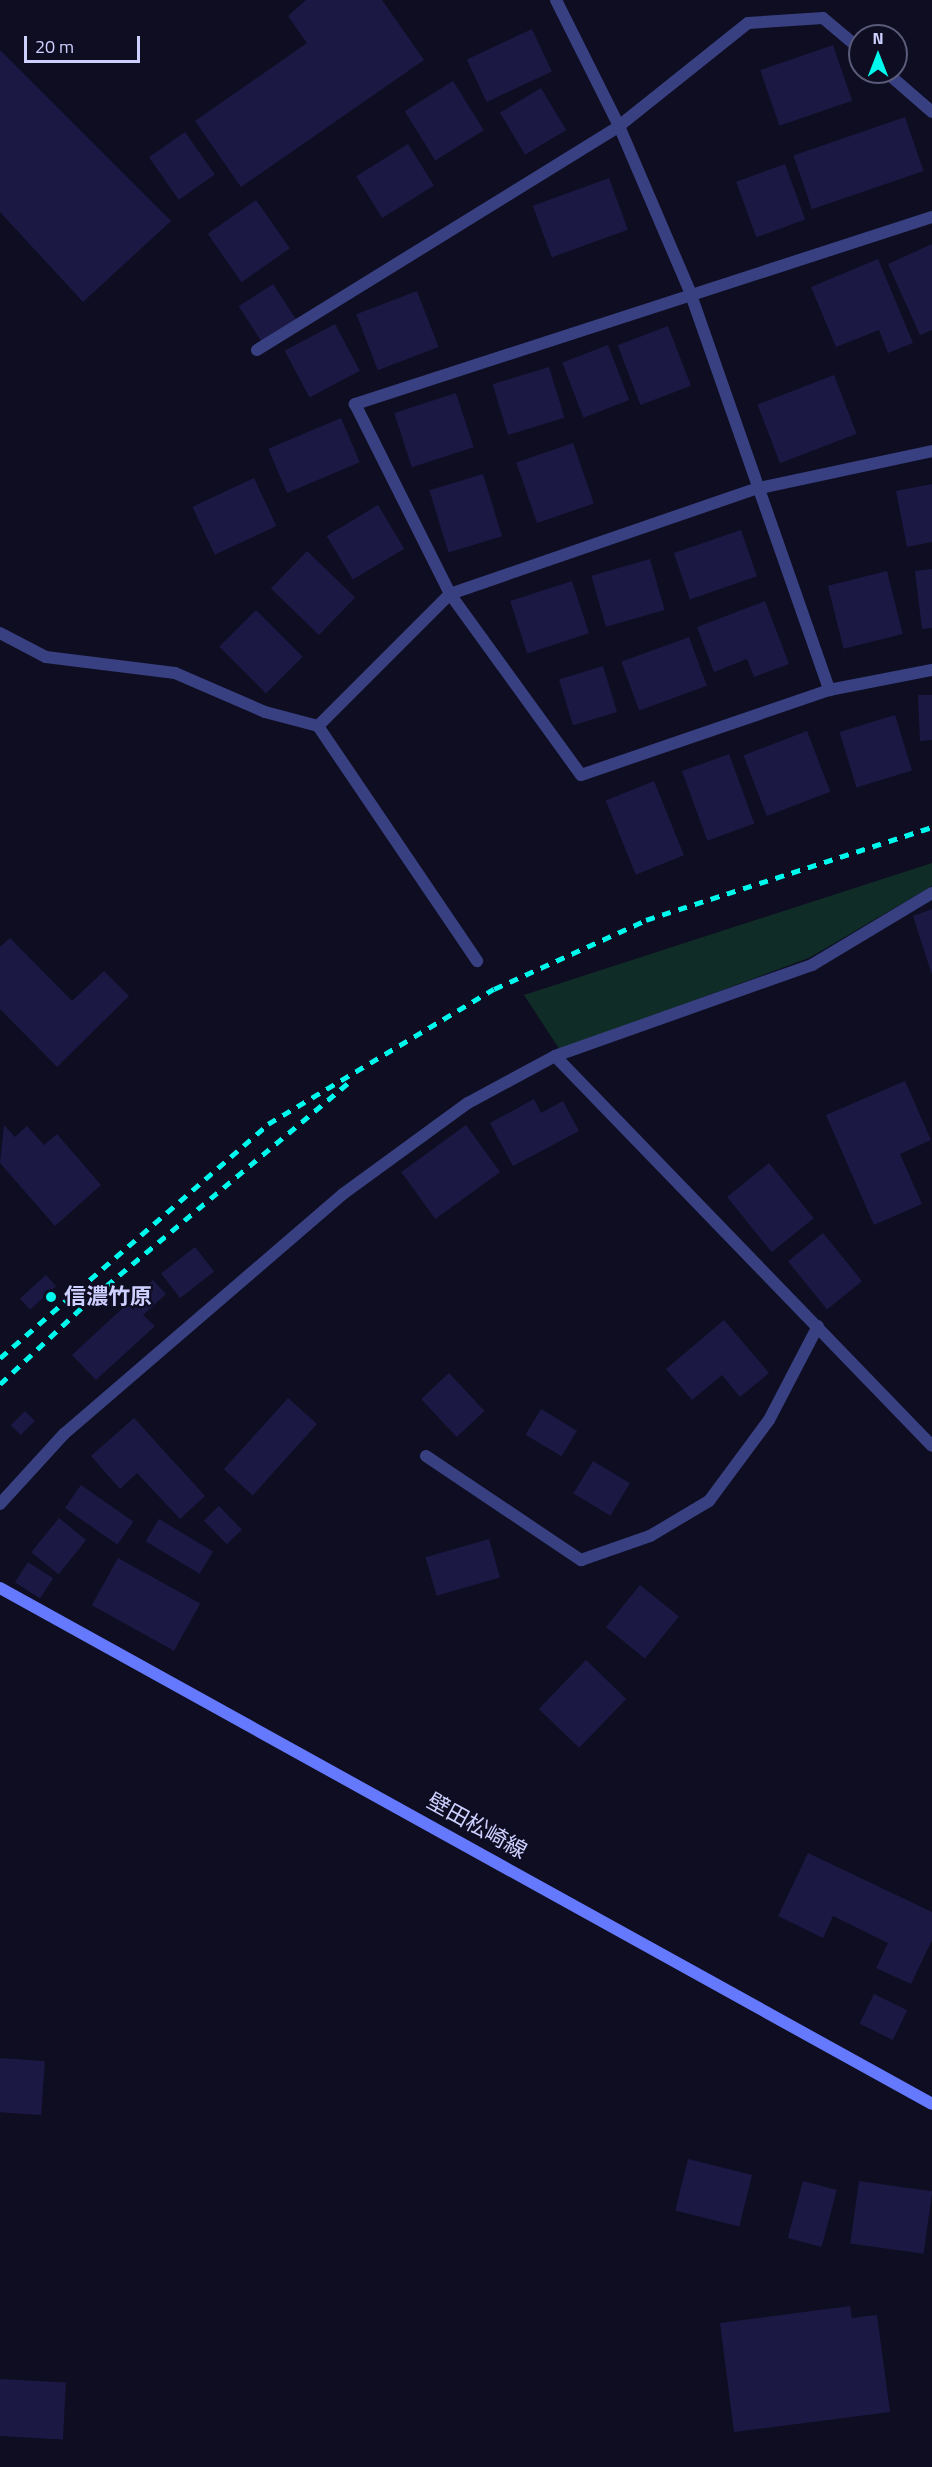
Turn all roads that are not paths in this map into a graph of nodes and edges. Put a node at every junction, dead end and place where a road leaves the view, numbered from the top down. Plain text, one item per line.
1 (556, 0) edge
2 (848, 39) edge
3 (900, 84) edge
4 (932, 112) edge
5 (619, 126) junction
6 (932, 217) edge
7 (690, 292) junction
8 (257, 350) dead end
9 (932, 451) edge
10 (755, 489) junction
11 (450, 594) junction
12 (0, 633) edge
13 (932, 670) edge
14 (829, 690) junction
15 (318, 726) junction
16 (932, 892) edge
17 (477, 961) dead end
18 (555, 1056) junction
19 (818, 1326) junction
20 (932, 1446) edge
21 (426, 1456) dead end
22 (0, 1504) edge
23 (0, 1588) edge
24 (932, 2104) edge

1 - 5 street
2 - 5 street
3 - 4 street
5 - 7 street
5 - 8 street
6 - 7 street
7 - 10 street
7 - 11 street
9 - 10 street
10 - 11 street
10 - 14 street
11 - 14 street
11 - 15 street
12 - 15 street
13 - 14 street
15 - 17 street
16 - 18 street
18 - 19 street
18 - 22 street
19 - 20 street
19 - 21 street
23 - 24 main road, 壁田松崎線

